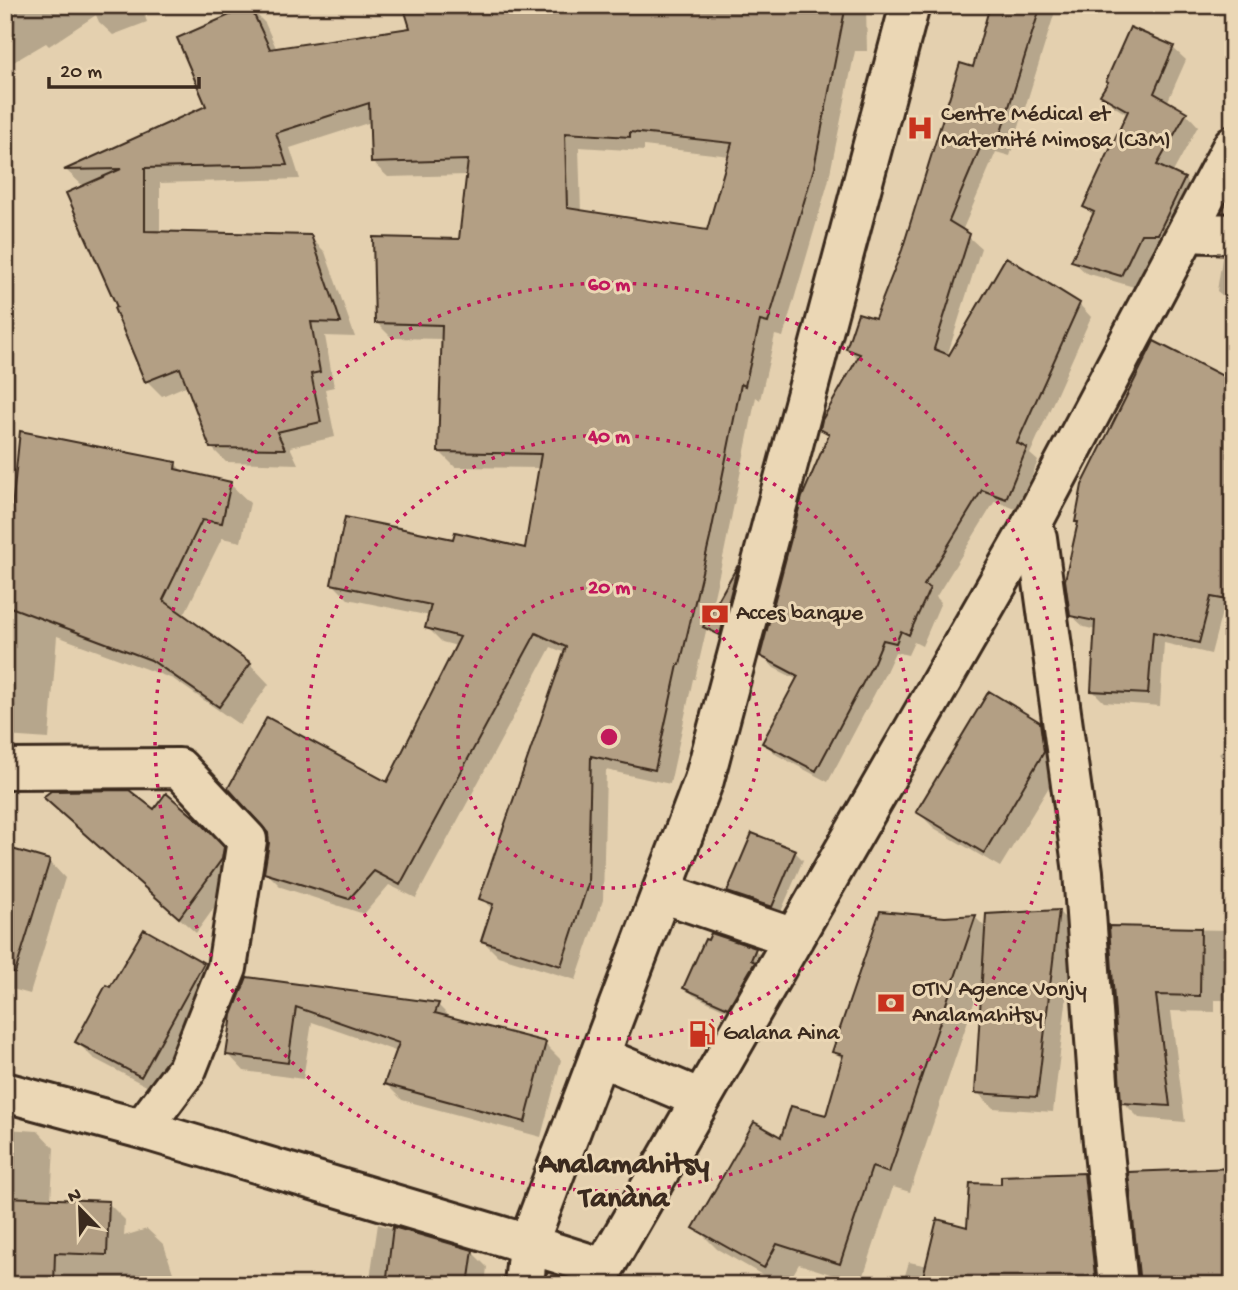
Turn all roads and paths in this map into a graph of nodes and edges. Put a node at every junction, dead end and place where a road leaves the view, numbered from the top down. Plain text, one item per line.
1 (910, 5) edge
2 (1233, 145) edge
3 (1188, 232) junction
4 (1233, 234) edge
5 (1032, 524) junction
6 (5, 769) edge
7 (662, 893) junction
8 (794, 938) junction
9 (600, 1056) junction
10 (5, 1092) edge
11 (701, 1099) junction
12 (142, 1129) junction
13 (528, 1244) junction
14 (597, 1276) edge
15 (524, 1285) edge
16 (1118, 1285) edge

1 - 7 main road
2 - 3 main road
3 - 4 main road
3 - 5 main road
5 - 8 main road
5 - 16 main road
6 - 12 main road
7 - 8 main road
7 - 9 main road
8 - 11 main road
9 - 11 main road
9 - 13 main road
10 - 12 main road
11 - 14 main road
12 - 13 main road
13 - 14 main road
13 - 15 main road

